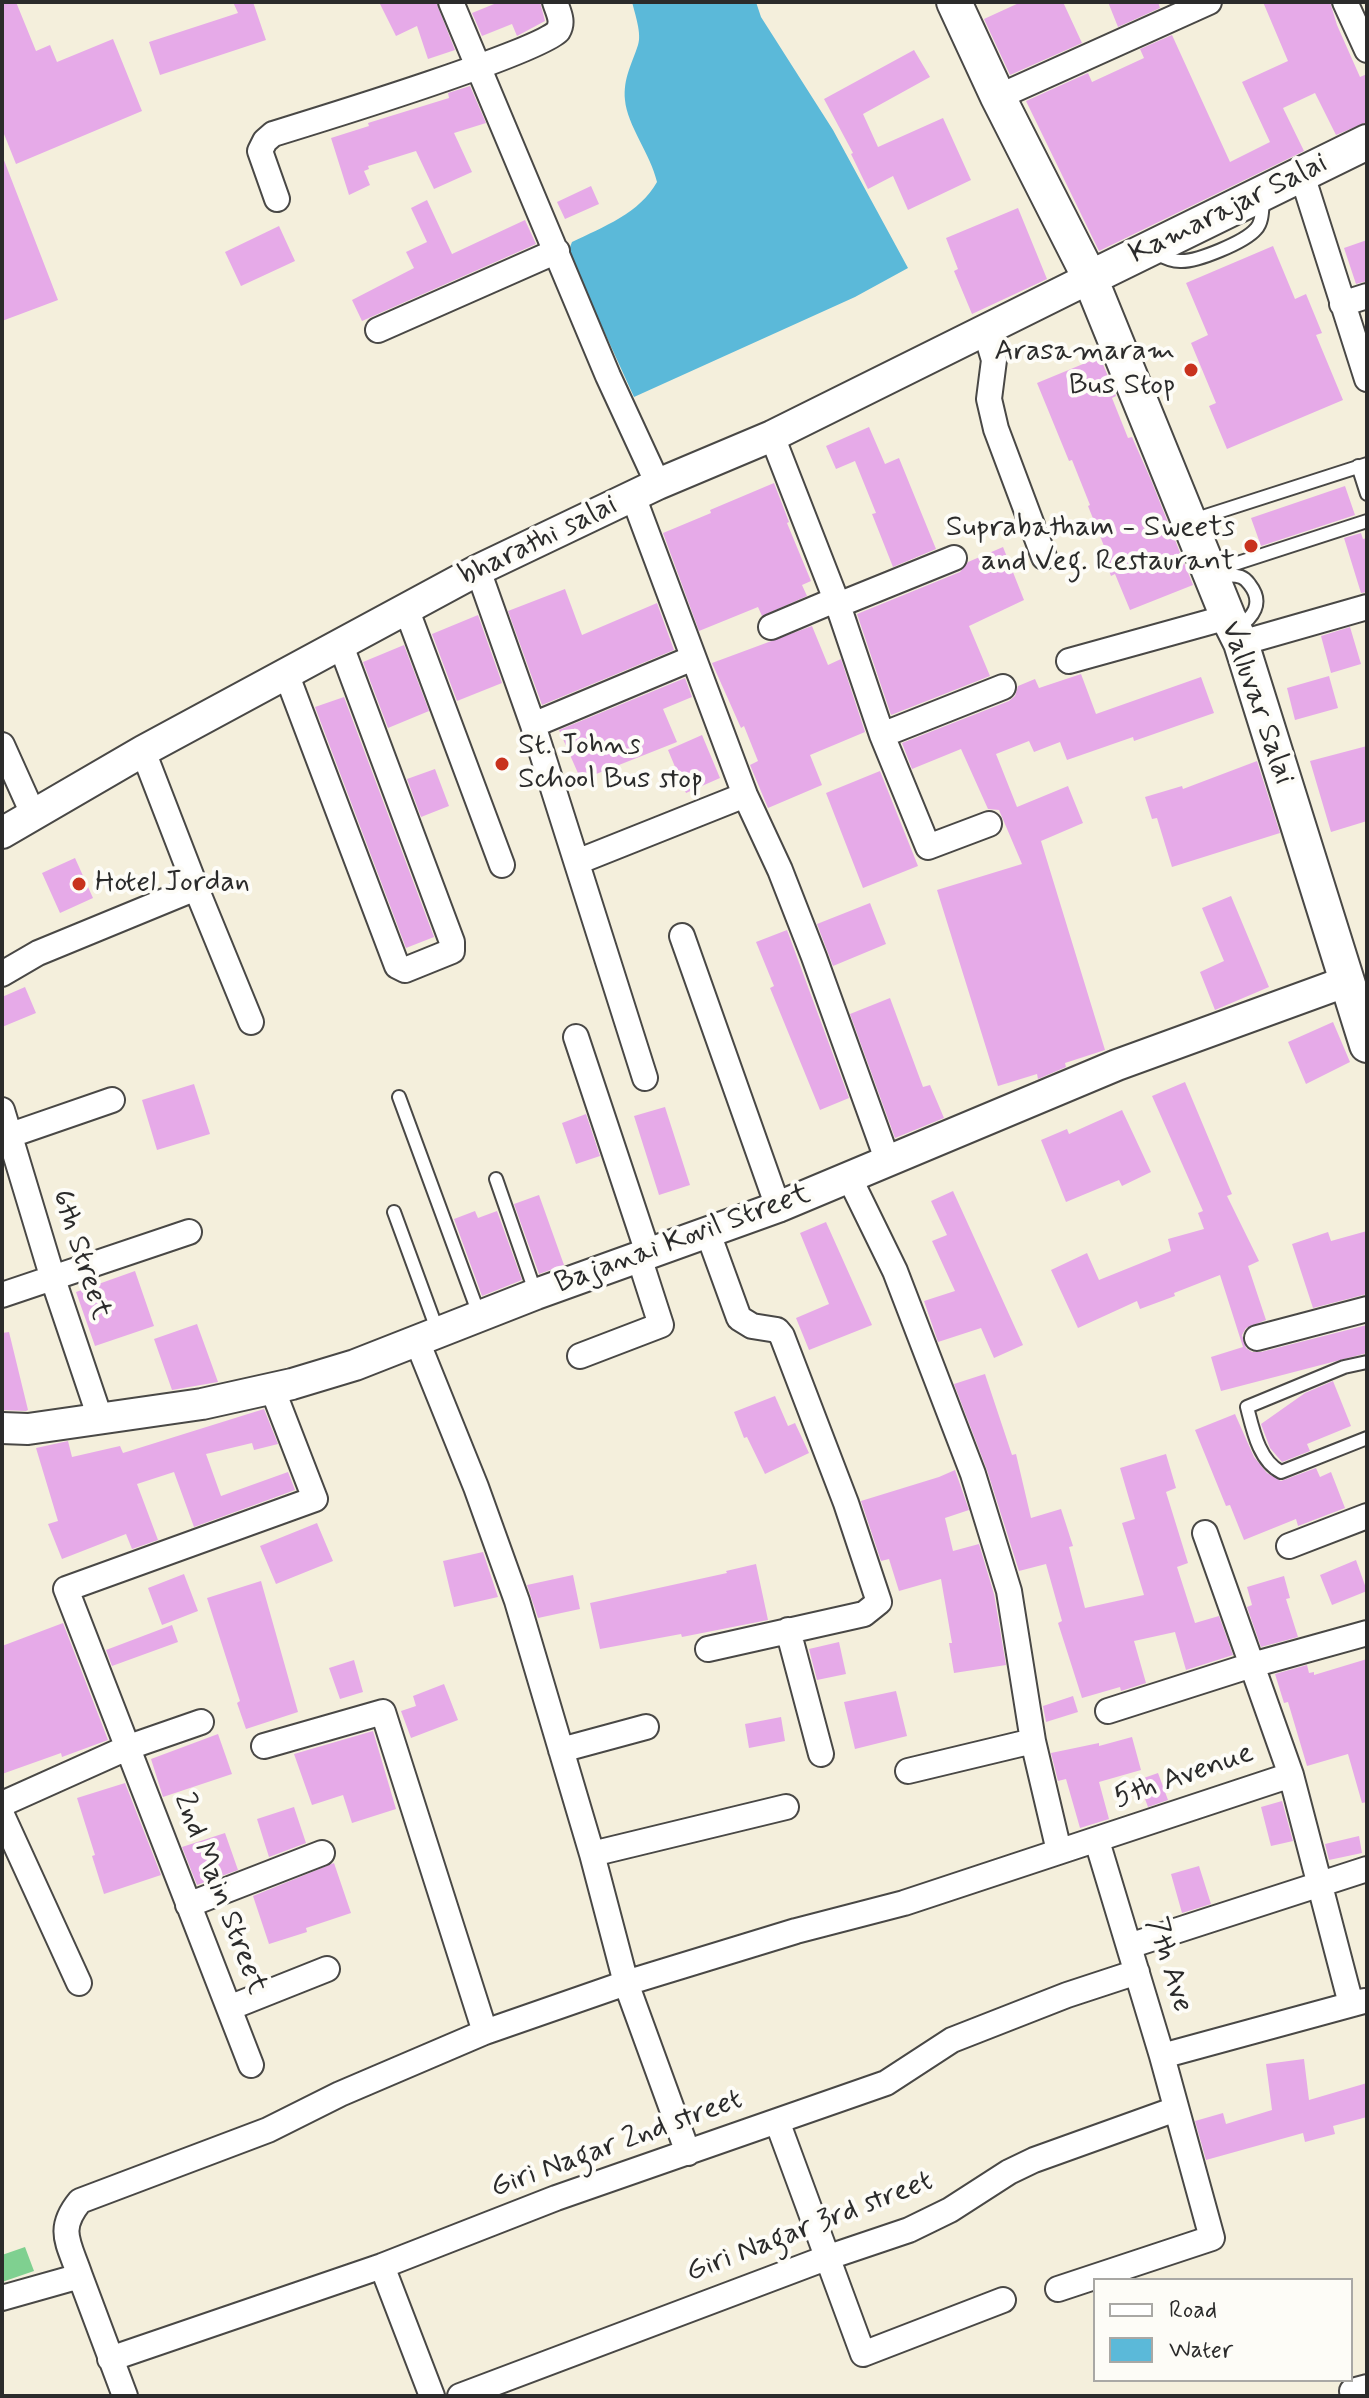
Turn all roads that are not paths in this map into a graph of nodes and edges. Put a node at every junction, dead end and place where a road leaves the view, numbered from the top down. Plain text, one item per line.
1 (451, 2) edge
2 (555, 2) edge
3 (954, 2) edge
4 (1209, 2) edge
5 (1355, 13) edge
6 (1367, 50) edge
7 (479, 66) junction
8 (998, 97) junction
9 (1367, 142) edge
10 (1302, 175) junction
11 (277, 199) dead end
12 (557, 251) junction
13 (1090, 278) junction
14 (1367, 296) edge
15 (1342, 304) junction
16 (378, 330) dead end
17 (985, 330) junction
18 (1367, 379) edge
19 (772, 436) junction
20 (1363, 465) edge
21 (646, 490) junction
22 (1367, 494) edge
23 (1190, 521) junction
24 (1367, 521) edge
25 (1044, 557) dead end
26 (954, 558) dead end
27 (478, 570) junction
28 (1211, 574) junction
29 (836, 602) junction
30 (1367, 607) edge
31 (406, 608) junction
32 (771, 627) dead end
33 (1234, 630) junction
34 (340, 643) junction
35 (693, 658) junction
36 (1069, 661) dead end
37 (286, 673) junction
38 (1003, 687) dead end
39 (533, 725) junction
40 (882, 735) junction
41 (2, 745) edge
42 (143, 751) junction
43 (745, 795) junction
44 (34, 816) junction
45 (989, 824) dead end
46 (2, 833) edge
47 (577, 862) junction
48 (502, 865) dead end
49 (196, 888) junction
50 (682, 936) dead end
51 (2, 974) edge
52 (1345, 982) junction
53 (251, 1022) dead end
54 (576, 1037) dead end
55 (1367, 1045) edge
56 (645, 1078) dead end
57 (399, 1097) dead end
58 (112, 1100) dead end
59 (2, 1110) edge
60 (6, 1137) edge
61 (888, 1162) junction
62 (849, 1177) junction
63 (496, 1179) dead end
64 (778, 1207) junction
65 (394, 1212) dead end
66 (189, 1232) dead end
67 (708, 1233) junction
68 (644, 1255) junction
69 (53, 1279) junction
70 (536, 1294) junction
71 (2, 1295) edge
72 (1367, 1309) edge
73 (480, 1317) junction
74 (428, 1337) junction
75 (1257, 1338) dead end
76 (580, 1356) dead end
77 (1367, 1362) edge
78 (272, 1388) junction
79 (100, 1418) junction
80 (2, 1428) edge
81 (1367, 1438) edge
82 (1367, 1516) edge
83 (1205, 1533) dead end
84 (1289, 1546) dead end
85 (788, 1630) junction
86 (1367, 1633) edge
87 (708, 1649) dead end
88 (1252, 1665) junction
89 (1108, 1711) dead end
90 (201, 1722) dead end
91 (646, 1727) dead end
92 (1033, 1741) junction
93 (264, 1746) dead end
94 (129, 1747) junction
95 (561, 1750) junction
96 (821, 1754) dead end
97 (908, 1771) dead end
98 (1291, 1775) junction
99 (2, 1804) edge
100 (786, 1807) dead end
101 (2, 1815) edge
102 (1097, 1841) junction
103 (1059, 1851) junction
104 (322, 1853) dead end
105 (592, 1854) junction
106 (1367, 1869) edge
107 (1321, 1884) junction
108 (188, 1905) junction
109 (1129, 1946) junction
110 (327, 1969) dead end
111 (1137, 1972) junction
112 (79, 1983) dead end
113 (626, 1983) junction
114 (1359, 2002) edge
115 (229, 2008) junction
116 (485, 2032) junction
117 (1162, 2056) junction
118 (251, 2065) dead end
119 (1176, 2109) junction
120 (777, 2121) junction
121 (688, 2153) junction
122 (826, 2258) junction
123 (382, 2266) junction
124 (80, 2276) junction
125 (1058, 2289) dead end
126 (2, 2298) edge
127 (1003, 2300) dead end
128 (110, 2359) junction
129 (1367, 2387) edge
130 (125, 2396) edge
131 (432, 2396) edge
132 (460, 2396) edge
133 (1353, 2396) edge

1 - 7 street
2 - 7 street
3 - 8 main road, Valluvar Salai
4 - 8 street
5 - 6 street
7 - 11 street
7 - 12 street
8 - 13 main road, Valluvar Salai
9 - 10 main road, Kamarajar Salai
10 - 13 main road, Kamarajar Salai
10 - 15 street
12 - 16 street
12 - 21 street
13 - 17 street, bharathi salai
13 - 23 main road, Valluvar Salai
14 - 15 street
15 - 18 street
17 - 19 street, bharathi salai
17 - 25 street
19 - 21 street, bharathi salai
19 - 29 street
20 - 22 lane
20 - 23 lane
21 - 27 street, bharathi salai
21 - 35 street
23 - 28 main road, Valluvar Salai
24 - 28 lane
26 - 29 street
27 - 31 street, bharathi salai
27 - 39 street
28 - 33 main road, Valluvar Salai
29 - 32 street
29 - 40 street
30 - 33 street
31 - 34 street, bharathi salai
31 - 48 street
33 - 36 street
33 - 52 main road, Valluvar Salai
34 - 37 street, bharathi salai
34 - 37 street
35 - 39 street
35 - 43 street
37 - 42 street, bharathi salai
38 - 40 street
39 - 47 street
40 - 45 street
41 - 44 street
42 - 44 street, bharathi salai
42 - 49 street
43 - 47 street
43 - 61 street
44 - 46 street, bharathi salai
47 - 56 street
49 - 51 street
49 - 53 street
50 - 64 street
52 - 55 main road, Valluvar Salai
52 - 61 street, Bajanai Kovil Street
54 - 68 street
57 - 73 lane
58 - 60 street
59 - 60 street, 6th Street
60 - 69 street, 6th Street
61 - 62 street, Bajanai Kovil Street
62 - 64 street, Bajanai Kovil Street
62 - 92 street
63 - 70 lane
64 - 67 street, Bajanai Kovil Street
65 - 74 lane
66 - 69 street
67 - 68 street, Bajanai Kovil Street
67 - 85 street
68 - 70 street, Bajanai Kovil Street
68 - 76 street
69 - 71 street
69 - 79 street, 6th Street
70 - 73 street, Bajanai Kovil Street
72 - 75 street
73 - 74 street, Bajanai Kovil Street
74 - 78 street, Bajanai Kovil Street
74 - 95 street
77 - 81 lane
78 - 79 street, Bajanai Kovil Street
78 - 94 street, 2nd Main Street
79 - 80 street, Bajanai Kovil Street
82 - 84 street
83 - 88 street
85 - 87 street
85 - 96 street
86 - 88 street
88 - 89 street
88 - 98 street
90 - 94 street
91 - 95 street
92 - 97 street
92 - 103 street
93 - 116 street
94 - 99 street
94 - 108 street, 2nd Main Street
95 - 105 street
98 - 102 street, 5th Avenue
98 - 107 street
100 - 105 street
101 - 112 street
102 - 103 street, 5th Avenue
102 - 109 street, 7th Ave
103 - 113 street, 5th Avenue
104 - 108 street
105 - 113 street
106 - 107 street
107 - 109 street
107 - 114 street
108 - 115 street, 2nd Main Street
109 - 111 street, 7th Ave
110 - 115 street
111 - 117 street, 7th Ave
111 - 120 street, Giri Nagar 2nd street
113 - 116 street, 5th Avenue
113 - 121 street
114 - 117 street
115 - 118 street, 2nd Main Street
116 - 124 street, 5th Avenue
117 - 119 street, 7th Ave
119 - 122 street, Giri Nagar 3rd street
119 - 125 street, 7th Ave
120 - 121 street, Giri Nagar 2nd street
120 - 122 street
121 - 123 street, Giri Nagar 2nd street
122 - 127 street
122 - 132 street, Giri Nagar 3rd street
123 - 128 street, Giri Nagar 2nd street
123 - 131 street
124 - 126 street
124 - 128 street
128 - 130 street
129 - 133 street

